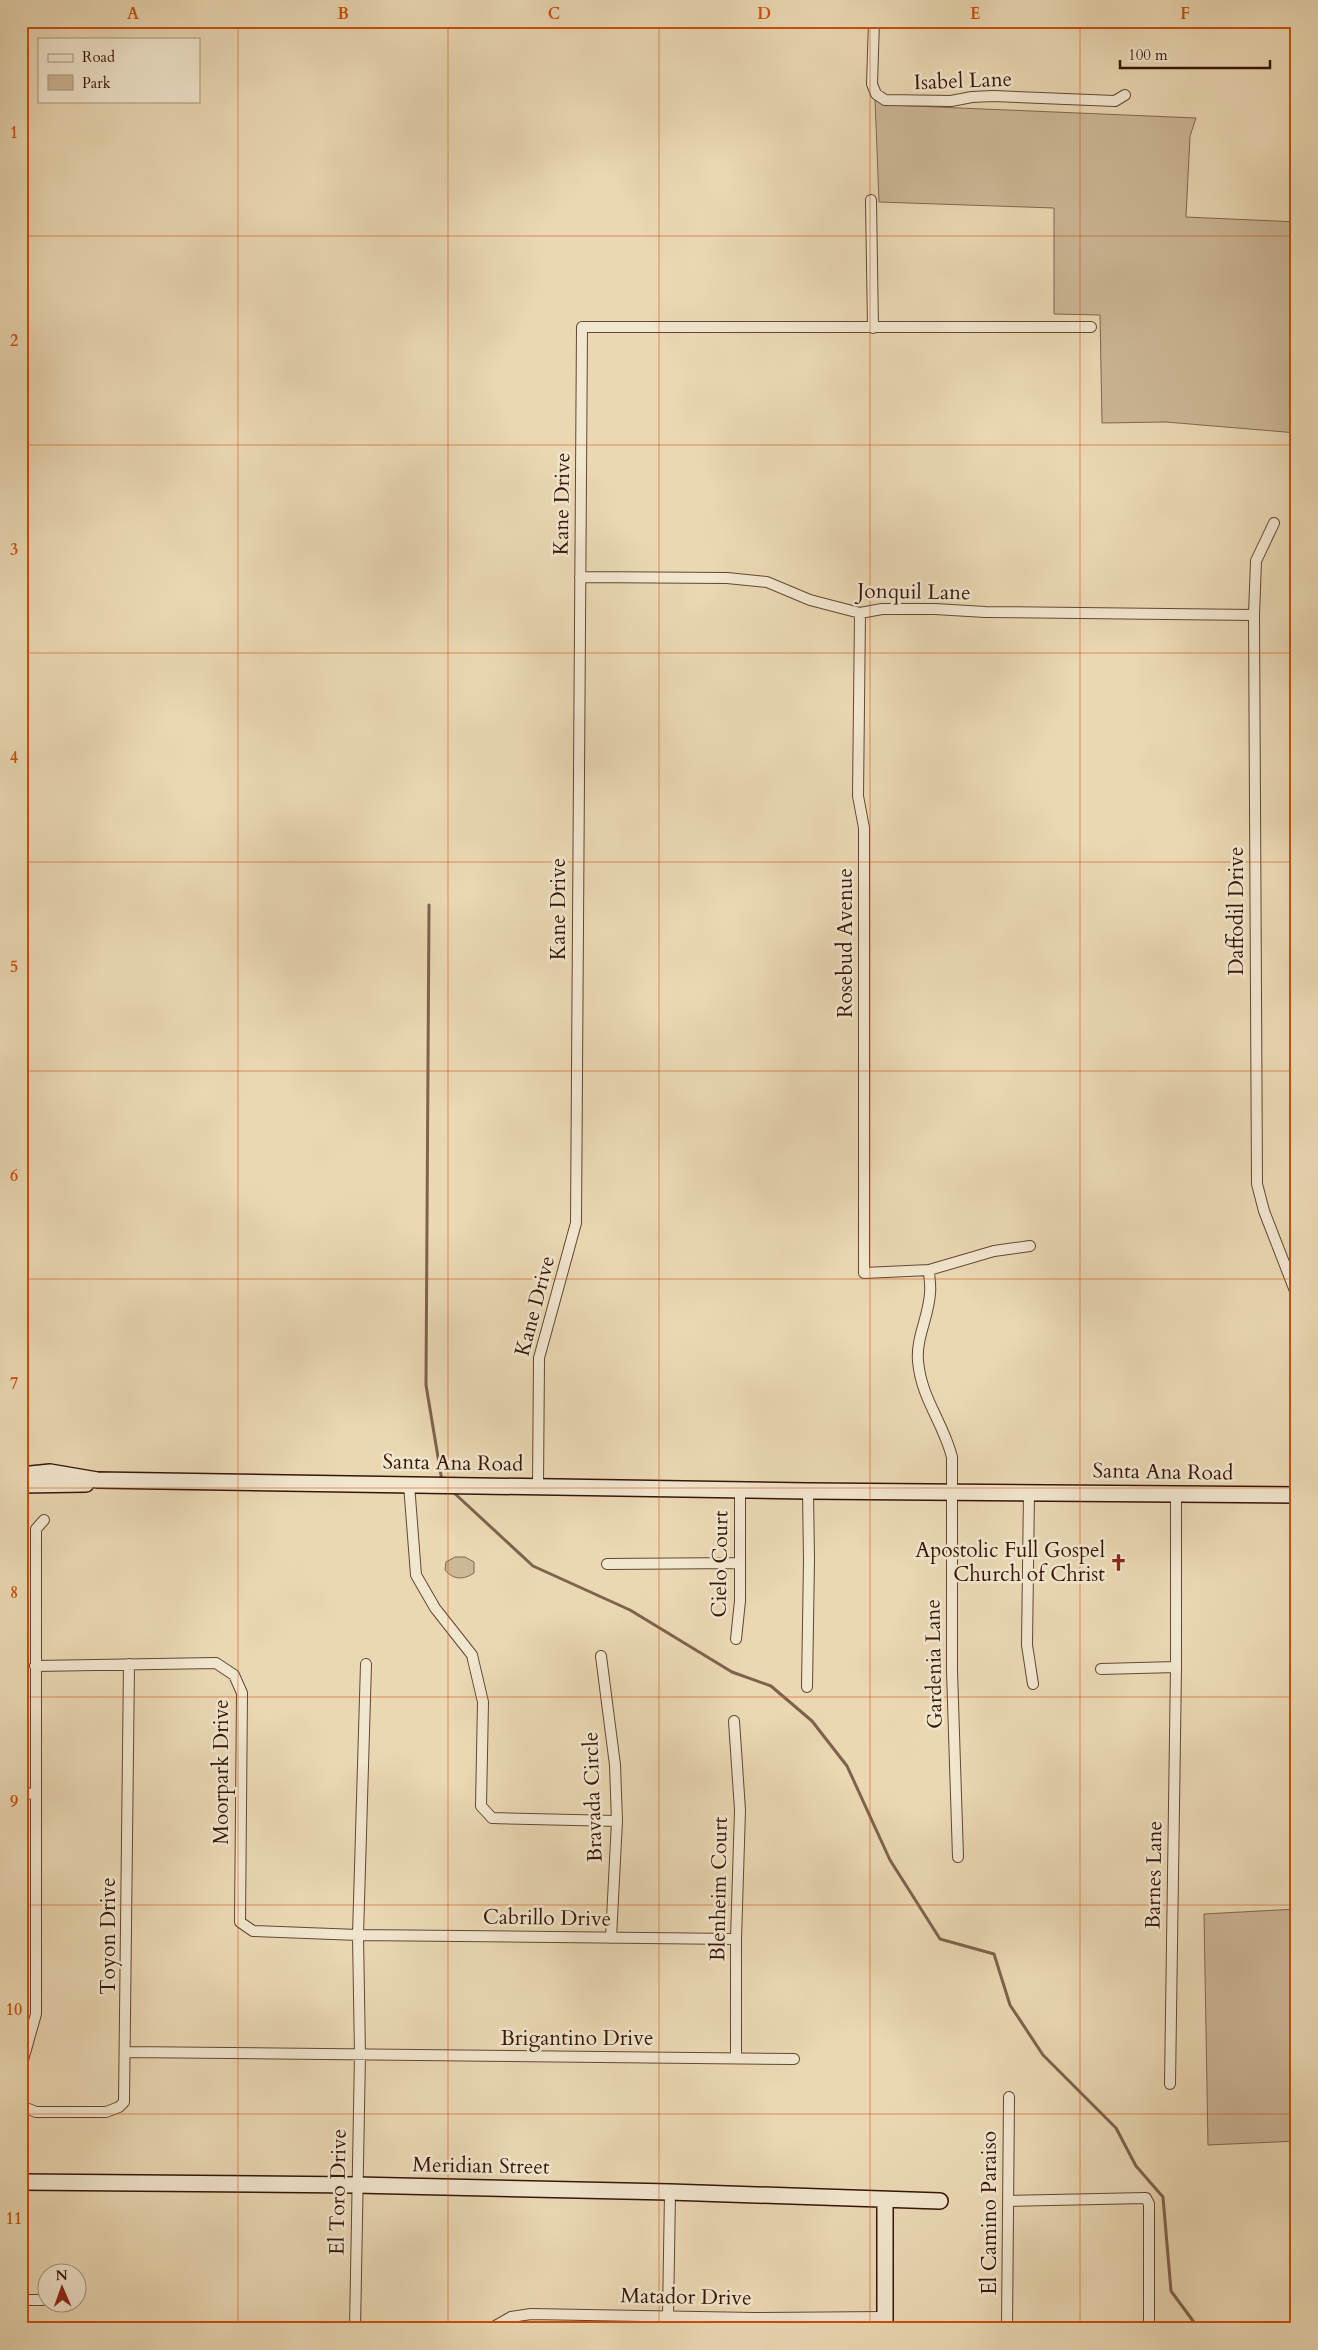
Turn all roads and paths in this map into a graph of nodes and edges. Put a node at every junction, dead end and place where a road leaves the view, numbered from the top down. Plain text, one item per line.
1 (874, 21) edge
2 (1126, 95) dead end
3 (872, 200) dead end
4 (1091, 327) dead end
5 (873, 328) junction
6 (1274, 523) dead end
7 (580, 577) junction
8 (860, 613) junction
9 (1254, 616) junction
10 (1030, 1246) dead end
11 (929, 1270) junction
12 (1297, 1296) edge
13 (21, 1475) edge
14 (97, 1480) junction
15 (409, 1484) junction
16 (21, 1485) edge
17 (538, 1485) junction
18 (740, 1489) junction
19 (808, 1491) junction
20 (952, 1491) junction
21 (1029, 1492) junction
22 (1176, 1494) junction
23 (1297, 1495) edge
24 (44, 1520) dead end
25 (738, 1563) junction
26 (607, 1564) dead end
27 (736, 1638) dead end
28 (600, 1656) dead end
29 (129, 1664) junction
30 (366, 1664) dead end
31 (35, 1666) junction
32 (1176, 1666) junction
33 (1101, 1669) dead end
34 (1033, 1684) dead end
35 (806, 1687) dead end
36 (734, 1721) dead end
37 (36, 1793) junction
38 (21, 1794) edge
39 (617, 1821) junction
40 (958, 1856) dead end
41 (358, 1935) junction
42 (611, 1938) junction
43 (736, 1939) junction
44 (126, 2052) junction
45 (360, 2055) junction
46 (736, 2058) junction
47 (794, 2059) dead end
48 (21, 2067) edge
49 (1170, 2084) dead end
50 (1008, 2097) dead end
51 (21, 2106) edge
52 (21, 2182) edge
53 (356, 2185) junction
54 (670, 2192) junction
55 (885, 2200) junction
56 (940, 2201) dead end
57 (1009, 2201) junction
58 (21, 2300) edge
59 (38, 2300) edge
60 (668, 2316) junction
61 (885, 2323) edge
62 (355, 2329) edge
63 (490, 2329) edge
64 (1007, 2329) edge
65 (1149, 2329) edge

1 - 2 street, Isabel Lane
3 - 5 street
4 - 5 street
5 - 7 street, Kane Drive
6 - 9 street, Daffodil Drive
7 - 8 street, Jonquil Lane
7 - 17 street, Kane Drive
8 - 9 street, Jonquil Lane
8 - 11 street, Rosebud Avenue
9 - 12 street, Daffodil Drive
10 - 11 street
11 - 20 street, Gardenia Lane
13 - 14 street, Santa Ana Road
14 - 15 street, Santa Ana Road
14 - 16 street, Santa Ana Road
15 - 17 street, Santa Ana Road
15 - 39 street
17 - 18 street, Santa Ana Road
18 - 19 street, Santa Ana Road
18 - 25 street, Cielo Court
19 - 20 street, Santa Ana Road
19 - 35 street
20 - 21 street, Santa Ana Road
20 - 40 street, Gardenia Lane
21 - 22 street, Santa Ana Road
21 - 34 street
22 - 23 street, Santa Ana Road
22 - 32 street, Barnes Lane
24 - 31 street
25 - 26 street
25 - 27 street, Cielo Court
28 - 39 street, Bravada Circle
29 - 31 street, Moorpark Drive
29 - 41 street, Moorpark Drive
29 - 44 street, Toyon Drive
30 - 41 street
31 - 37 street
32 - 33 street
32 - 49 street, Barnes Lane
36 - 43 street, Blenheim Court
37 - 38 street
37 - 48 street
39 - 42 street, Bravada Circle
41 - 42 street, Cabrillo Drive
41 - 45 street
42 - 43 street, Cabrillo Drive
43 - 46 street, Blenheim Court
44 - 45 street, Brigantino Drive
44 - 51 street, Toyon Drive
45 - 46 street, Brigantino Drive
45 - 53 street, El Toro Drive
46 - 47 street, Brigantino Drive
50 - 57 street, El Camino Paraiso
52 - 53 street, Meridian Street
53 - 54 street, Meridian Street
53 - 62 street, El Toro Drive
54 - 55 street, Meridian Street
54 - 60 street
55 - 56 street, Meridian Street
55 - 61 street
57 - 64 street, El Camino Paraiso
57 - 65 street
58 - 59 street
60 - 61 street, Matador Drive
60 - 63 street, Matador Drive

